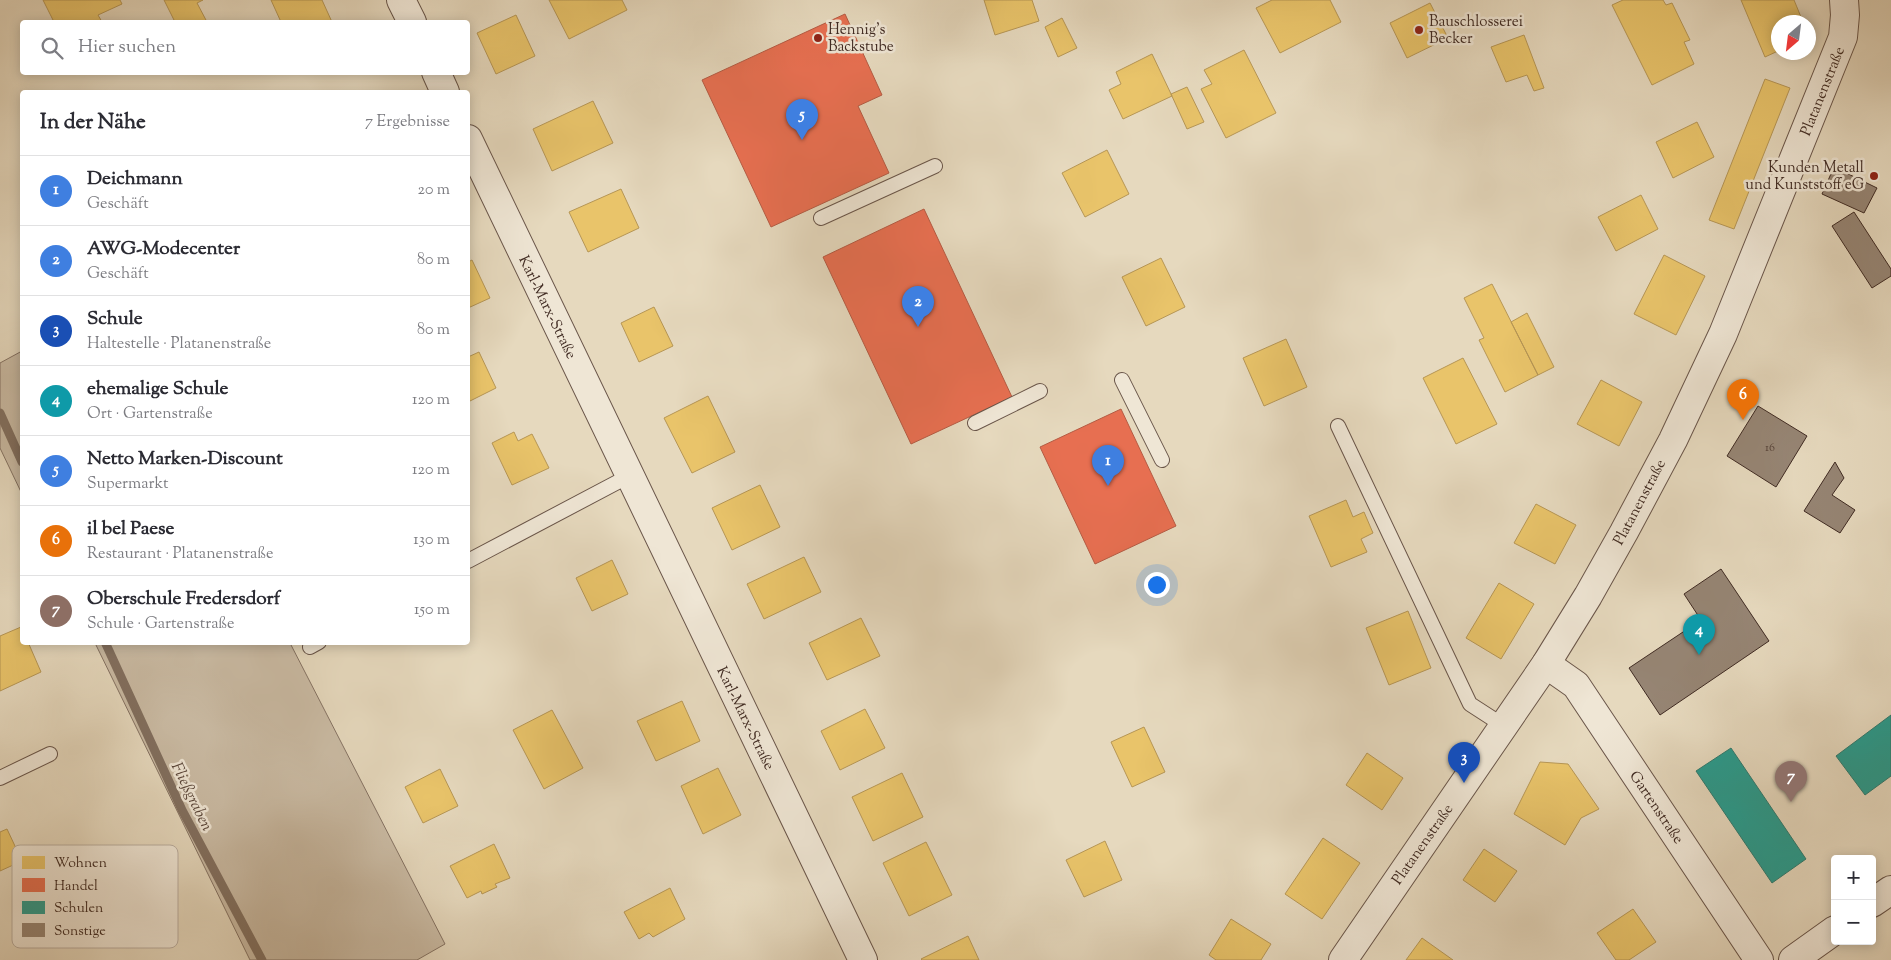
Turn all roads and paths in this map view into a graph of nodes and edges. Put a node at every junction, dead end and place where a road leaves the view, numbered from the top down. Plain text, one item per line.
1 (401, 0) edge
2 (1844, 0) edge
3 (411, 20) edge
4 (437, 75) edge
5 (444, 90) edge
6 (470, 143) edge
7 (935, 166) dead end
8 (821, 218) dead end
9 (1122, 380) dead end
10 (1040, 391) dead end
11 (975, 423) dead end
12 (1338, 426) dead end
13 (1162, 460) dead end
14 (629, 476) junction
15 (470, 560) edge
16 (1546, 664) junction
17 (1504, 726) junction
18 (50, 754) dead end
19 (0, 778) edge
20 (1891, 890) edge
21 (1876, 900) edge
22 (1831, 933) edge
23 (863, 960) edge
24 (1342, 960) edge
25 (1759, 960) edge
26 (1794, 960) edge

1 - 3 street
2 - 16 street, Platanenstraße
4 - 5 street
6 - 14 street, Karl-Marx-Straße
7 - 8 lane
9 - 13 lane
10 - 11 lane
12 - 17 lane
14 - 15 lane
14 - 23 street, Karl-Marx-Straße
16 - 17 street, Platanenstraße
16 - 25 street, Gartenstraße
17 - 24 street, Platanenstraße
18 - 19 lane
20 - 21 street
22 - 26 street

